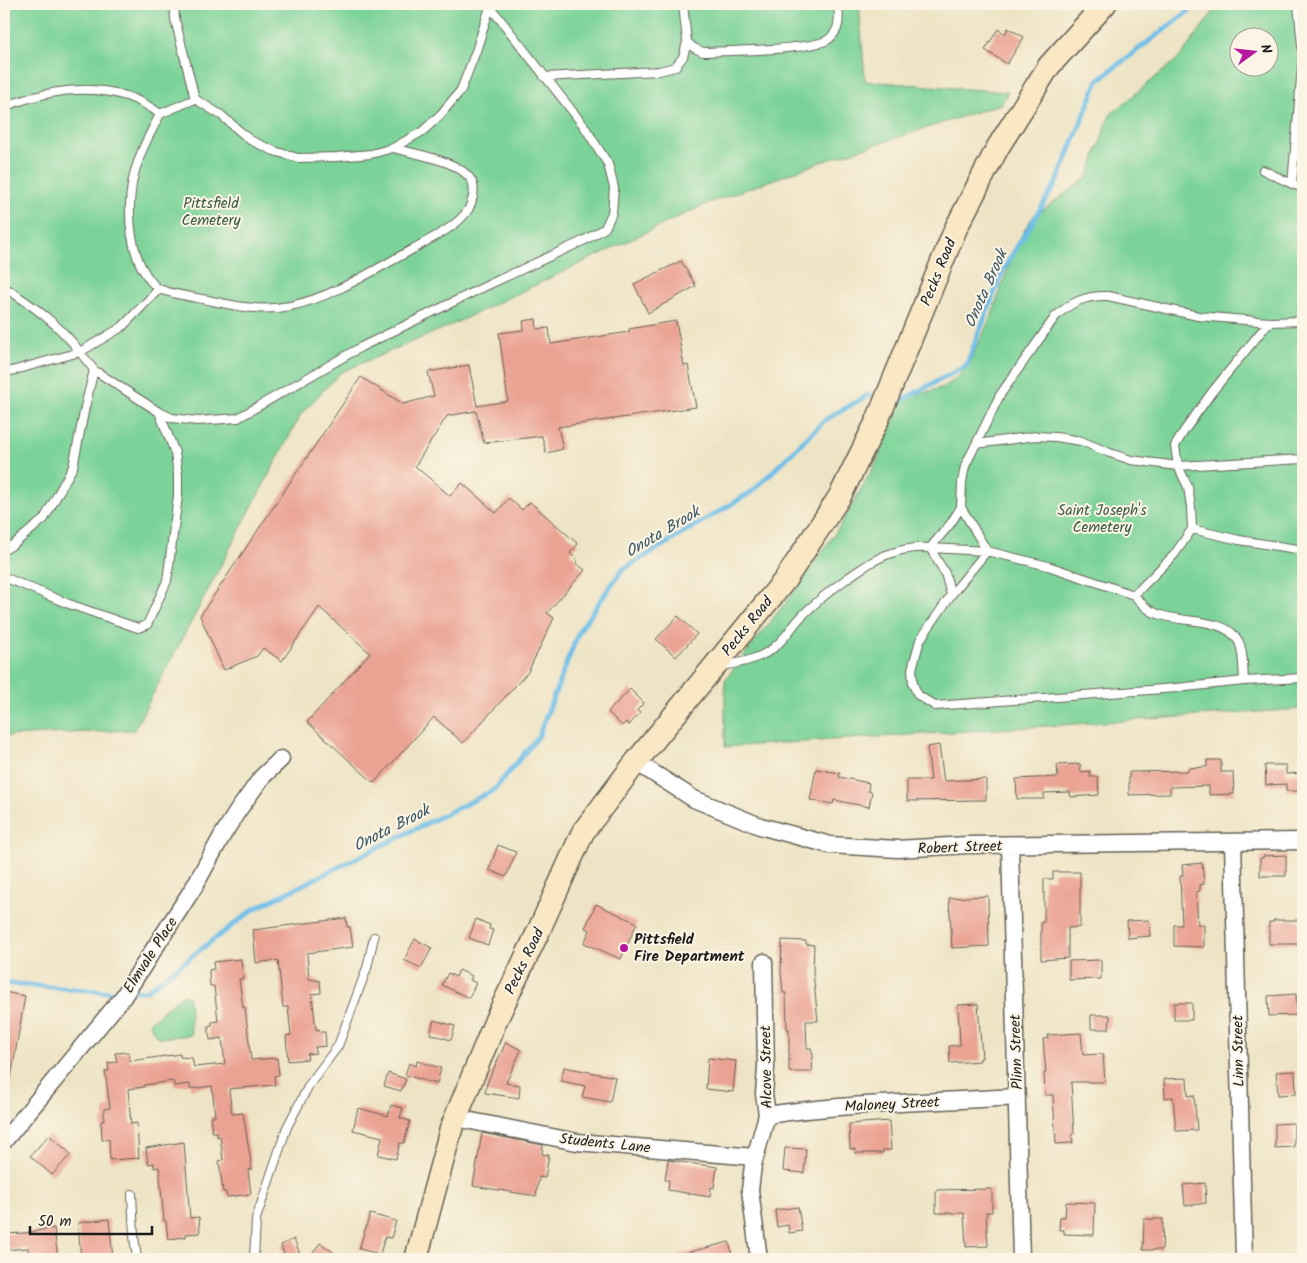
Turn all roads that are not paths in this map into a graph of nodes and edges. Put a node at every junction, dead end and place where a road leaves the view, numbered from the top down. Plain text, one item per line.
1 (174, 4) edge
2 (683, 4) edge
3 (838, 4) edge
4 (1105, 4) edge
5 (1298, 4) edge
6 (489, 5) edge
7 (687, 42) junction
8 (1303, 55) edge
9 (544, 76) junction
10 (195, 99) junction
11 (4, 107) edge
12 (160, 114) junction
13 (393, 148) junction
14 (1263, 170) dead end
15 (1292, 184) junction
16 (1303, 188) edge
17 (4, 287) edge
18 (159, 289) junction
19 (1303, 321) edge
20 (1269, 322) junction
21 (80, 352) junction
22 (94, 370) junction
23 (4, 373) edge
24 (159, 412) junction
25 (976, 444) junction
26 (1303, 459) edge
27 (1178, 466) junction
28 (961, 507) junction
29 (1192, 529) junction
30 (930, 548) junction
31 (4, 550) edge
32 (1303, 550) edge
33 (987, 551) junction
34 (4, 577) edge
35 (951, 595) junction
36 (1134, 595) junction
37 (714, 666) junction
38 (1303, 678) edge
39 (1244, 680) junction
40 (280, 760) dead end
41 (636, 762) junction
42 (1303, 841) edge
43 (1233, 842) junction
44 (1010, 845) junction
45 (374, 937) dead end
46 (764, 962) dead end
47 (1017, 1097) junction
48 (767, 1115) junction
49 (456, 1118) junction
50 (4, 1141) edge
51 (755, 1157) junction
52 (132, 1194) dead end
53 (137, 1259) edge
54 (254, 1259) edge
55 (416, 1259) edge
56 (759, 1259) edge
57 (1021, 1259) edge
58 (1244, 1259) edge

1 - 10 lane
2 - 7 lane
3 - 7 lane
4 - 37 street, Pecks Road
5 - 8 lane
6 - 9 lane
6 - 13 lane
7 - 9 lane
8 - 15 lane
9 - 24 lane
10 - 12 lane
10 - 13 lane
11 - 12 lane
12 - 18 lane
13 - 18 lane
14 - 15 lane
15 - 16 lane
17 - 21 lane
18 - 21 lane
19 - 20 lane
20 - 25 lane
20 - 27 lane
21 - 22 lane
21 - 23 lane
22 - 24 lane
22 - 31 lane
24 - 34 lane
25 - 27 lane
25 - 28 lane
26 - 27 lane
27 - 29 lane
28 - 30 lane
28 - 33 lane
29 - 32 lane
29 - 36 lane
30 - 33 lane
30 - 35 lane
30 - 37 lane
33 - 35 lane
33 - 36 lane
35 - 39 lane
36 - 39 lane
37 - 41 street, Pecks Road
38 - 39 lane
40 - 50 street, Elmvale Place
41 - 44 street, Robert Street
41 - 49 street, Pecks Road
42 - 43 street, Robert Street
43 - 44 street, Robert Street
43 - 58 street, Linn Street
44 - 47 street, Plinn Street
45 - 54 lane
46 - 48 street, Alcove Street
47 - 48 street, Maloney Street
47 - 57 street, Plinn Street
48 - 51 street, Alcove Street
49 - 51 street, Students Lane
49 - 55 street, Pecks Road
51 - 56 street, Alcove Street
52 - 53 lane

